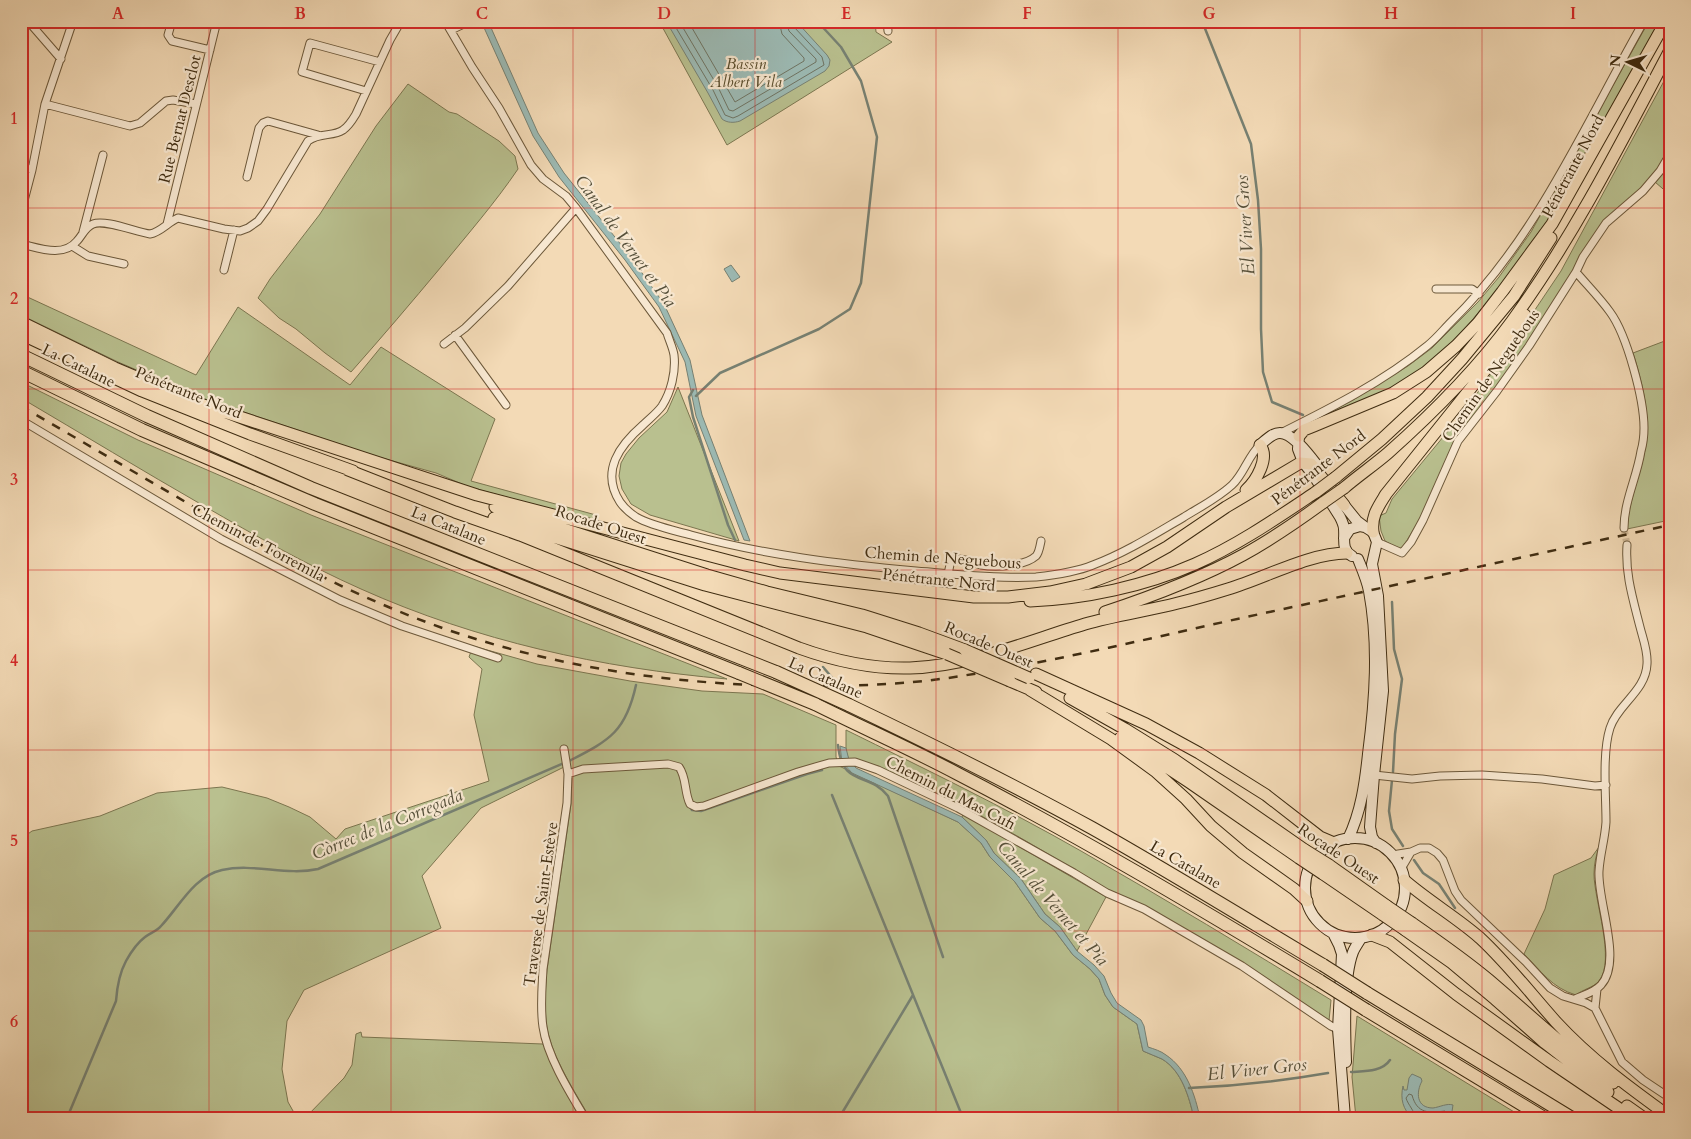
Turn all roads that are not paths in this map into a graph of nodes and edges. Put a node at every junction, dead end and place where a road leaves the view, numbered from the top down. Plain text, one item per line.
1 (28, 21) edge
2 (73, 21) edge
3 (172, 21) edge
4 (217, 21) edge
5 (401, 21) edge
6 (445, 21) edge
7 (470, 21) edge
8 (887, 21) edge
9 (1644, 21) edge
10 (1668, 21) edge
11 (451, 30) junction
12 (888, 31) dead end
13 (210, 50) junction
14 (1652, 50) junction
15 (1670, 50) edge
16 (61, 58) junction
17 (380, 62) junction
18 (1670, 63) edge
19 (366, 91) junction
20 (45, 104) junction
21 (196, 104) junction
22 (319, 135) junction
23 (1619, 145) junction
24 (1670, 154) edge
25 (103, 155) dead end
26 (21, 166) edge
27 (32, 170) junction
28 (247, 177) dead end
29 (1595, 191) junction
30 (576, 208) junction
31 (21, 212) edge
32 (167, 224) junction
33 (234, 230) junction
34 (84, 232) junction
35 (21, 244) edge
36 (72, 246) junction
37 (124, 264) dead end
38 (224, 270) dead end
39 (1576, 272) junction
40 (1436, 289) dead end
41 (1479, 294) junction
42 (21, 322) edge
43 (21, 334) edge
44 (455, 335) junction
45 (444, 344) dead end
46 (21, 355) edge
47 (21, 371) edge
48 (200, 404) junction
49 (506, 405) dead end
50 (21, 420) edge
51 (1277, 434) junction
52 (1298, 443) junction
53 (1260, 445) junction
54 (1303, 462) junction
55 (348, 470) junction
56 (1344, 505) junction
57 (1226, 507) junction
58 (1624, 528) tunnel mouth
59 (1344, 538) junction
60 (1041, 541) dead end
61 (1377, 541) junction
62 (1626, 545) tunnel mouth
63 (1352, 556) junction
64 (780, 573) junction
65 (948, 574) junction
66 (969, 652) junction
67 (498, 658) dead end
68 (1032, 681) junction
69 (564, 749) dead end
70 (568, 774) junction
71 (1374, 775) junction
72 (1606, 785) junction
73 (1348, 839) junction
74 (1334, 843) junction
75 (1376, 843) junction
76 (1411, 852) junction
77 (1392, 855) junction
78 (1403, 875) junction
79 (1307, 901) junction
80 (1409, 926) junction
81 (1333, 933) junction
82 (1366, 937) junction
83 (1597, 989) junction
84 (1575, 999) junction
85 (1595, 1008) junction
86 (1338, 1029) junction
87 (1670, 1098) edge
88 (1670, 1117) edge
89 (585, 1118) edge
90 (1345, 1118) edge
91 (1351, 1118) edge
92 (1544, 1118) edge
93 (1572, 1118) edge
94 (1633, 1118) edge
95 (1644, 1118) edge
96 (1664, 1118) edge

1 - 16 street
2 - 16 street
3 - 13 street
4 - 13 street, Rue Bernat Desclot
5 - 17 street
6 - 11 street
7 - 11 street
8 - 12 street
9 - 41 street
10 - 14 highway, Pénétrante Nord
11 - 30 street
13 - 21 street, Rue Bernat Desclot
14 - 52 highway
14 - 64 highway, Pénétrante Nord, bridge
15 - 23 highway, Pénétrante Nord
16 - 20 street
17 - 19 street
17 - 19 street
18 - 23 highway
19 - 22 street
20 - 21 street
20 - 27 street
21 - 32 street, Rue Bernat Desclot
22 - 28 street
22 - 33 street
23 - 29 highway, Pénétrante Nord
24 - 39 street, Chemin de Neguebous
25 - 34 street
26 - 27 street
27 - 31 street
29 - 61 highway
29 - 66 highway, Pénétrante Nord, bridge
30 - 44 street
30 - 65 street, Chemin de Neguebous
32 - 33 street
32 - 34 street
33 - 38 street
34 - 36 street
35 - 36 street
36 - 37 street
39 - 58 street
39 - 61 street, Chemin de Neguebous
40 - 41 street
41 - 51 street
42 - 48 highway, Pénétrante Nord
43 - 55 highway, Pénétrante Nord
44 - 45 street
44 - 49 street
46 - 93 highway, La Catalane, bridge
47 - 92 highway, La Catalane, bridge
48 - 64 highway
48 - 66 highway, Rocade Ouest
50 - 67 street, Chemin de Torremila
51 - 52 main road
51 - 53 main road
52 - 54 main road
52 - 56 main road
53 - 57 highway
53 - 65 street, Chemin de Neguebous
54 - 56 highway
54 - 57 highway
54 - 59 main road
55 - 66 highway
55 - 68 highway, Rocade Ouest, bridge
56 - 61 main road
57 - 64 highway
59 - 61 main road
59 - 63 main road
60 - 65 street
61 - 63 main road
61 - 71 main road
62 - 72 street
63 - 66 highway
63 - 73 main road
66 - 68 highway, Rocade Ouest, bridge
68 - 74 highway
68 - 79 highway
68 - 80 highway, Rocade Ouest, bridge
69 - 70 street
70 - 86 street, Chemin du Mas Cufi
70 - 89 street, Traverse de Saint-Estève
71 - 72 street
71 - 75 main road
72 - 83 street
73 - 74 main road
73 - 75 main road
74 - 79 main road
75 - 77 main road
76 - 77 street
76 - 78 street
76 - 84 street
77 - 78 main road
78 - 82 main road
78 - 88 highway
79 - 81 main road
80 - 95 highway, Rocade Ouest
80 - 96 highway, Rocade Ouest
81 - 82 main road
81 - 86 main road
82 - 91 main road
82 - 94 highway
83 - 84 street
83 - 85 street
84 - 85 street
85 - 87 street
86 - 90 main road

